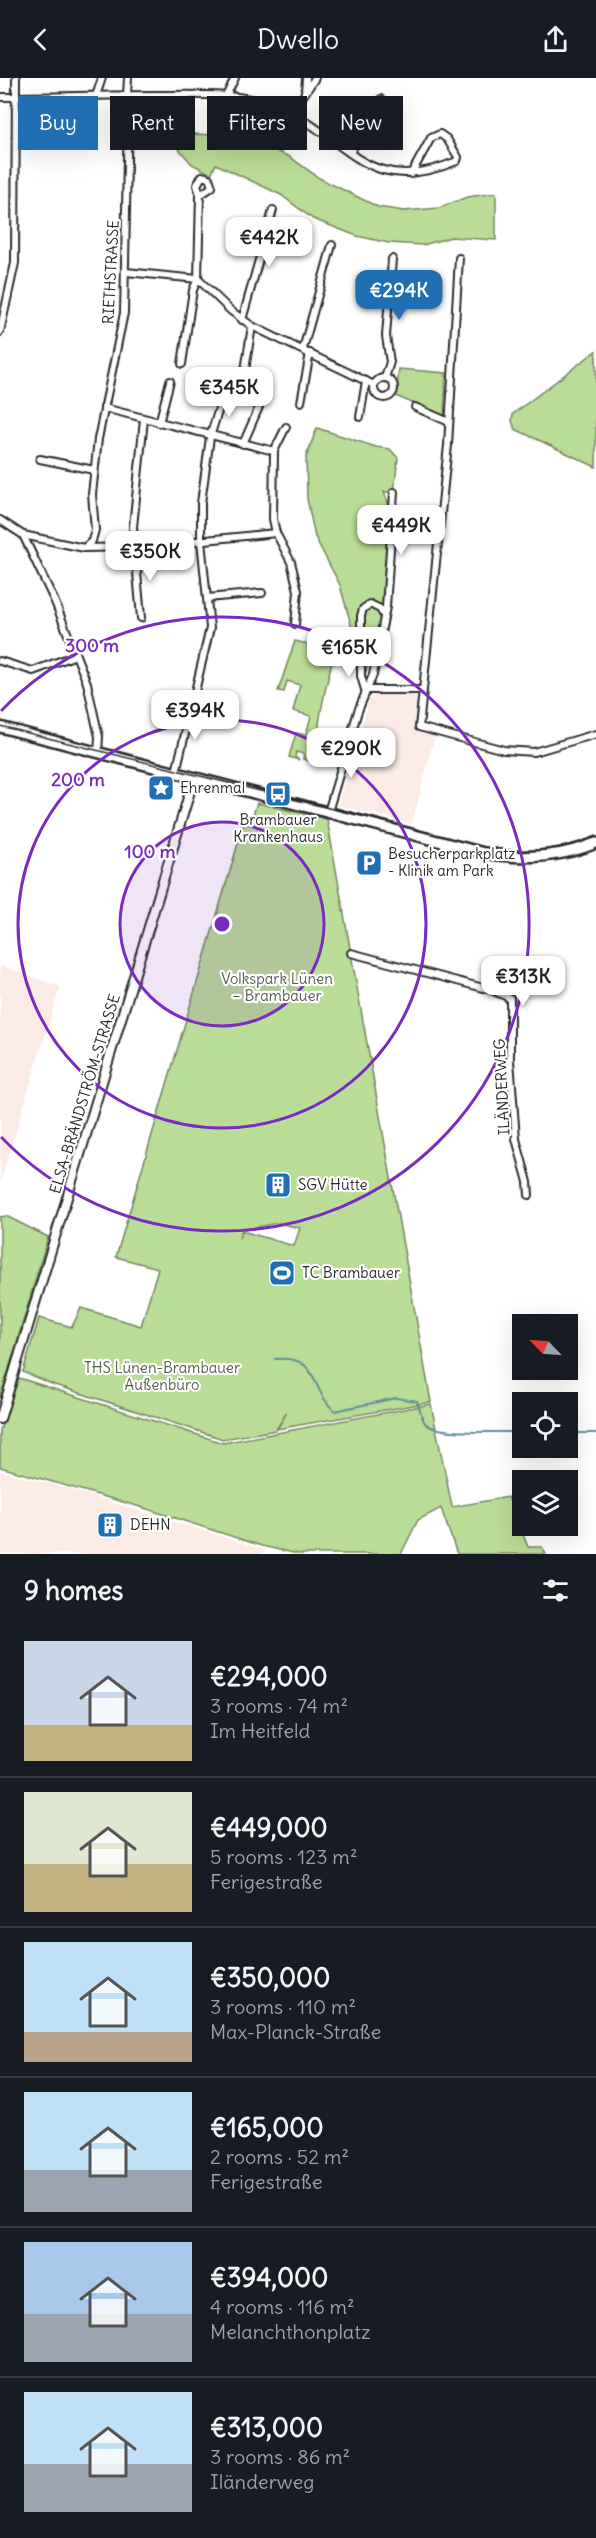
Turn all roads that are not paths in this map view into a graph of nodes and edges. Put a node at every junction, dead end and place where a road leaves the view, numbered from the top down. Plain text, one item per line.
1 (16, 78) edge
2 (102, 78) edge
3 (128, 78) edge
4 (235, 78) edge
5 (306, 78) edge
6 (315, 78) edge
7 (127, 95) junction
8 (96, 96) joint
9 (226, 96) joint
10 (304, 96) joint
11 (17, 97) junction
12 (0, 98) edge
13 (307, 125) edge
14 (127, 150) edge
15 (352, 150) edge
16 (350, 153) junction
17 (411, 174) junction
18 (200, 195) dead end
19 (273, 210) dead end
20 (332, 245) dead end
21 (459, 258) dead end
22 (392, 259) dead end
23 (126, 272) junction
24 (198, 279) junction
25 (242, 320) junction
26 (252, 326) junction
27 (0, 332) edge
28 (303, 349) junction
29 (310, 353) junction
30 (183, 364) dead end
31 (385, 378) junction
32 (170, 381) dead end
33 (366, 381) junction
34 (243, 383) dead end
35 (374, 385) junction
36 (224, 392) dead end
37 (302, 402) dead end
38 (259, 406) dead end
39 (415, 407) dead end
40 (104, 408) junction
41 (360, 417) dead end
42 (144, 419) junction
43 (449, 422) junction
44 (159, 423) junction
45 (286, 427) dead end
46 (210, 436) junction
47 (243, 444) junction
48 (274, 451) junction
49 (40, 459) dead end
50 (94, 470) junction
51 (394, 492) dead end
52 (0, 520) edge
53 (276, 533) junction
54 (23, 535) junction
55 (201, 541) junction
56 (135, 547) junction
57 (84, 548) junction
58 (262, 593) dead end
59 (207, 598) junction
60 (384, 616) junction
61 (141, 618) dead end
62 (295, 624) dead end
63 (76, 655) junction
64 (0, 661) edge
65 (365, 690) junction
66 (423, 690) junction
67 (191, 705) junction
68 (227, 713) dead end
69 (0, 727) edge
70 (596, 734) edge
71 (98, 752) junction
72 (176, 772) junction
73 (194, 778) junction
74 (328, 812) junction
75 (596, 843) edge
76 (351, 953) dead end
77 (529, 1195) dead end
78 (0, 1419) edge

1 - 11 street
2 - 8 street
3 - 7 street
4 - 9 street
5 - 10 street
6 - 10 street
7 - 8 street
7 - 9 street
11 - 12 street
11 - 27 street
13 - 16 street
14 - 23 street, RIETHSTRASSE
15 - 16 street
16 - 17 street
17 - 17 street
18 - 24 street
19 - 25 street
20 - 28 street
21 - 43 street
22 - 31 street
23 - 24 street
23 - 40 street, RIETHSTRASSE
24 - 25 street
24 - 30 street
25 - 26 street
26 - 28 street
26 - 34 street
28 - 29 street
29 - 33 street
29 - 37 street
31 - 35 street
31 - 35 street
32 - 44 street
33 - 35 street
33 - 41 street
36 - 46 street
38 - 47 street
39 - 43 street
40 - 42 street
40 - 50 street, RIETHSTRASSE
42 - 44 street
42 - 56 street
43 - 66 street
44 - 46 street
45 - 48 street
46 - 47 street
46 - 55 street
47 - 48 street
48 - 53 street
49 - 50 street
50 - 57 street, RIETHSTRASSE
51 - 60 street
52 - 54 street
53 - 55 street
53 - 62 street
54 - 57 street
54 - 63 street
55 - 56 street
55 - 59 street
56 - 57 street
56 - 61 street
58 - 59 street
59 - 67 street
60 - 65 street
60 - 65 street
63 - 64 street
63 - 71 street
65 - 66 street
65 - 74 street
66 - 70 street
67 - 68 street
67 - 72 street
69 - 71 main road
71 - 72 main road
72 - 73 main road
73 - 74 main road
73 - 78 street, ELSA-BRÄNDSTRÖM-STRASSE
74 - 75 main road
76 - 77 street, ILÄNDERWEG

